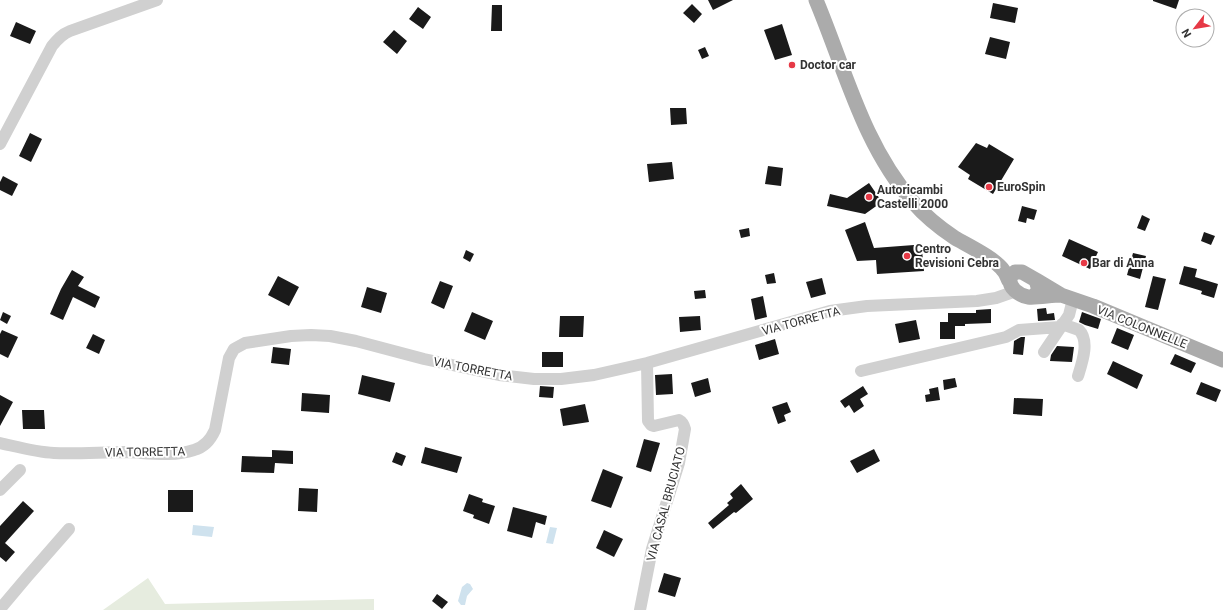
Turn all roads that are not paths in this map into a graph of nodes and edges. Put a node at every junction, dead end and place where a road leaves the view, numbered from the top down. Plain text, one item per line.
1 (157, 0) edge
2 (816, 0) edge
3 (0, 144) edge
4 (1036, 280) junction
5 (1015, 282) junction
6 (1067, 297) junction
7 (1061, 326) junction
8 (1044, 352) dead end
9 (1223, 360) edge
10 (647, 364) junction
11 (861, 371) dead end
12 (1078, 376) dead end
13 (0, 443) edge
14 (20, 470) dead end
15 (0, 490) edge
16 (69, 529) dead end
17 (0, 609) edge
18 (640, 610) edge

1 - 3 street
2 - 5 main road, VIA COLONNELLE
4 - 5 main road, VIA COLONNELLE
4 - 5 main road
4 - 6 main road, VIA COLONNELLE
5 - 6 main road, VIA COLONNELLE
5 - 10 street, VIA TORRETTA
6 - 7 street
6 - 9 main road, VIA COLONNELLE
7 - 8 street
7 - 11 street
7 - 12 street
10 - 13 street, VIA TORRETTA
10 - 18 street, VIA CASAL BRUCIATO
14 - 15 street
16 - 17 street

